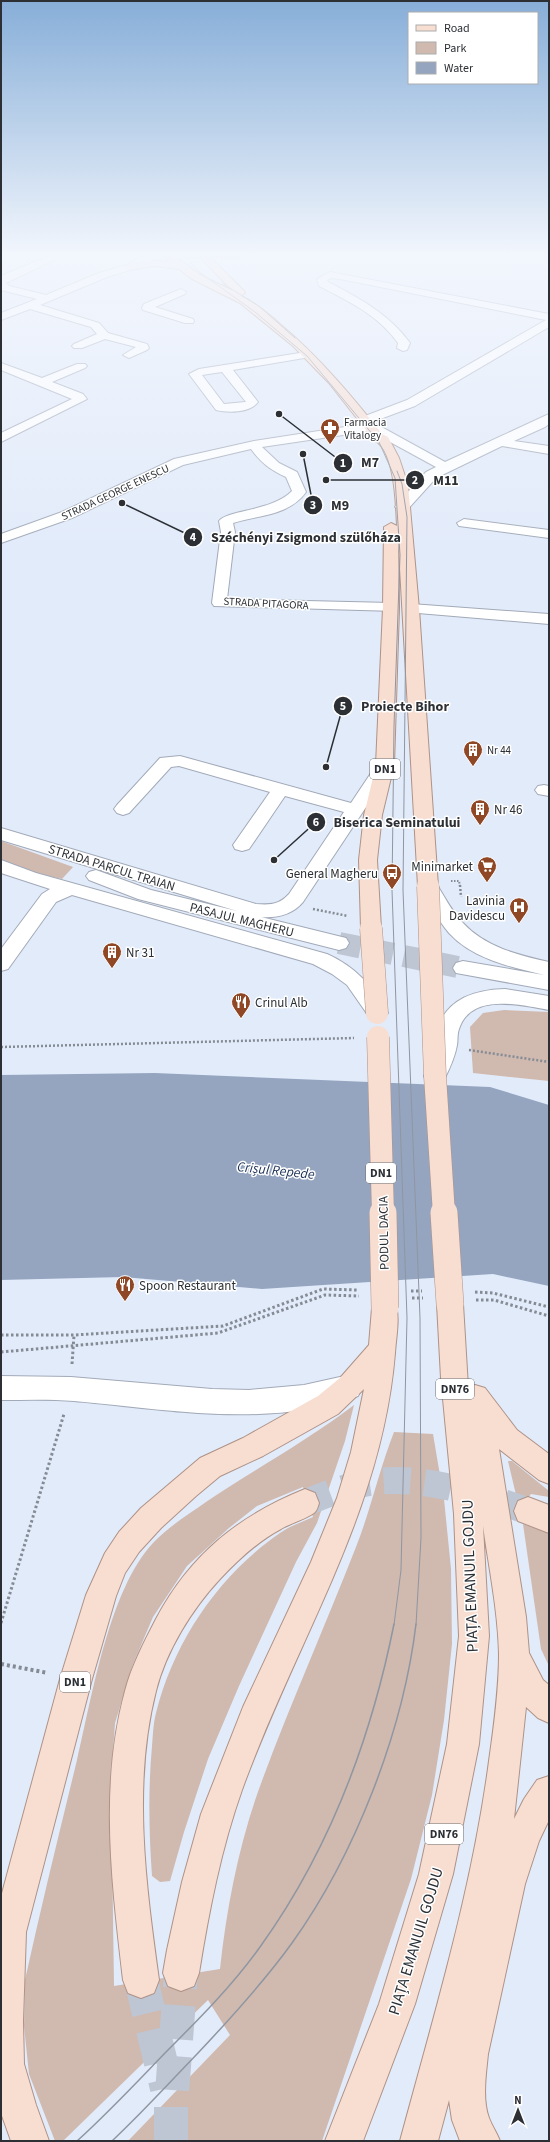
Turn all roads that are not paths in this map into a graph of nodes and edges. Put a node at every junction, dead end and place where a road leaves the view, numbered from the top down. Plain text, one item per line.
1 (134, 353) edge
2 (496, 353) edge
3 (130, 355) dead end
4 (306, 355) joint
5 (1, 366) edge
6 (81, 366) dead end
7 (224, 368) junction
8 (42, 382) junction
9 (549, 418) edge
10 (373, 429) junction
11 (4, 433) edge
12 (498, 442) junction
13 (254, 445) junction
14 (549, 450) edge
15 (445, 467) junction
16 (402, 507) junction
17 (464, 523) dead end
18 (549, 534) edge
19 (1, 539) edge
20 (391, 608) junction
21 (410, 609) junction
22 (549, 619) edge
23 (385, 765) junction
24 (281, 789) junction
25 (123, 809) dead end
26 (356, 810) junction
27 (1, 834) edge
28 (1, 838) edge
29 (242, 845) dead end
30 (2, 866) edge
31 (428, 886) junction
32 (72, 889) junction
33 (145, 895) junction
34 (339, 943) tunnel mouth
35 (1, 964) edge
36 (462, 968) tunnel mouth
37 (549, 969) edge
38 (549, 983) edge
39 (549, 1003) edge
40 (377, 1013) junction
41 (435, 1076) junction
42 (450, 1304) joint
43 (452, 1346) junction
44 (382, 1350) junction
45 (349, 1387) junction
46 (1, 1388) edge
47 (475, 1397) junction
48 (549, 1471) edge
49 (305, 1503) tunnel mouth
50 (514, 1655) junction
51 (549, 1707) edge
52 (549, 1792) edge
53 (5, 1944) edge
54 (182, 1974) tunnel mouth
55 (141, 1980) tunnel mouth
56 (30, 2141) edge
57 (344, 2141) edge
58 (419, 2141) edge
59 (481, 2141) edge

1 - 3 street
2 - 10 street, STRADA GEORGE ENESCU
4 - 7 street
4 - 10 main road, DN1
5 - 8 street
6 - 8 street
7 - 7 street
8 - 11 street
9 - 12 street
10 - 13 street, STRADA GEORGE ENESCU
10 - 15 street
10 - 16 main road, DN1
10 - 20 main road, DN1
12 - 14 street
12 - 15 street
13 - 19 street, STRADA GEORGE ENESCU
13 - 20 street, STRADA PITAGORA
15 - 16 street
16 - 21 main road, DN1
17 - 18 street
20 - 23 main road, DN1
21 - 22 street
21 - 31 main road, DN1
23 - 26 street, STRADA PARCUL TRAIAN
23 - 40 main road, DN1, bridge
24 - 25 street
24 - 26 street
24 - 29 street
26 - 27 street, STRADA PARCUL TRAIAN
28 - 33 street, PASAJUL MAGHERU
30 - 32 street
30 - 33 street, PASAJUL MAGHERU
31 - 37 street
31 - 41 main road, DN1, bridge
32 - 35 street
32 - 40 street
33 - 34 street, PASAJUL MAGHERU
36 - 38 street
39 - 41 street
40 - 44 main road, PODUL DACIA / DN1, bridge
41 - 42 main road, DN1, bridge
42 - 43 main road, PIAȚA EMANUIL GOJDU / DN76
43 - 47 main road
43 - 57 main road, PIAȚA EMANUIL GOJDU / DN76
44 - 45 main road, DN1
44 - 54 main road
45 - 46 street
45 - 53 main road, DN1
47 - 48 main road
47 - 50 main road
49 - 55 main road
50 - 51 main road
50 - 58 main road
52 - 59 main road
53 - 56 main road, DN1

